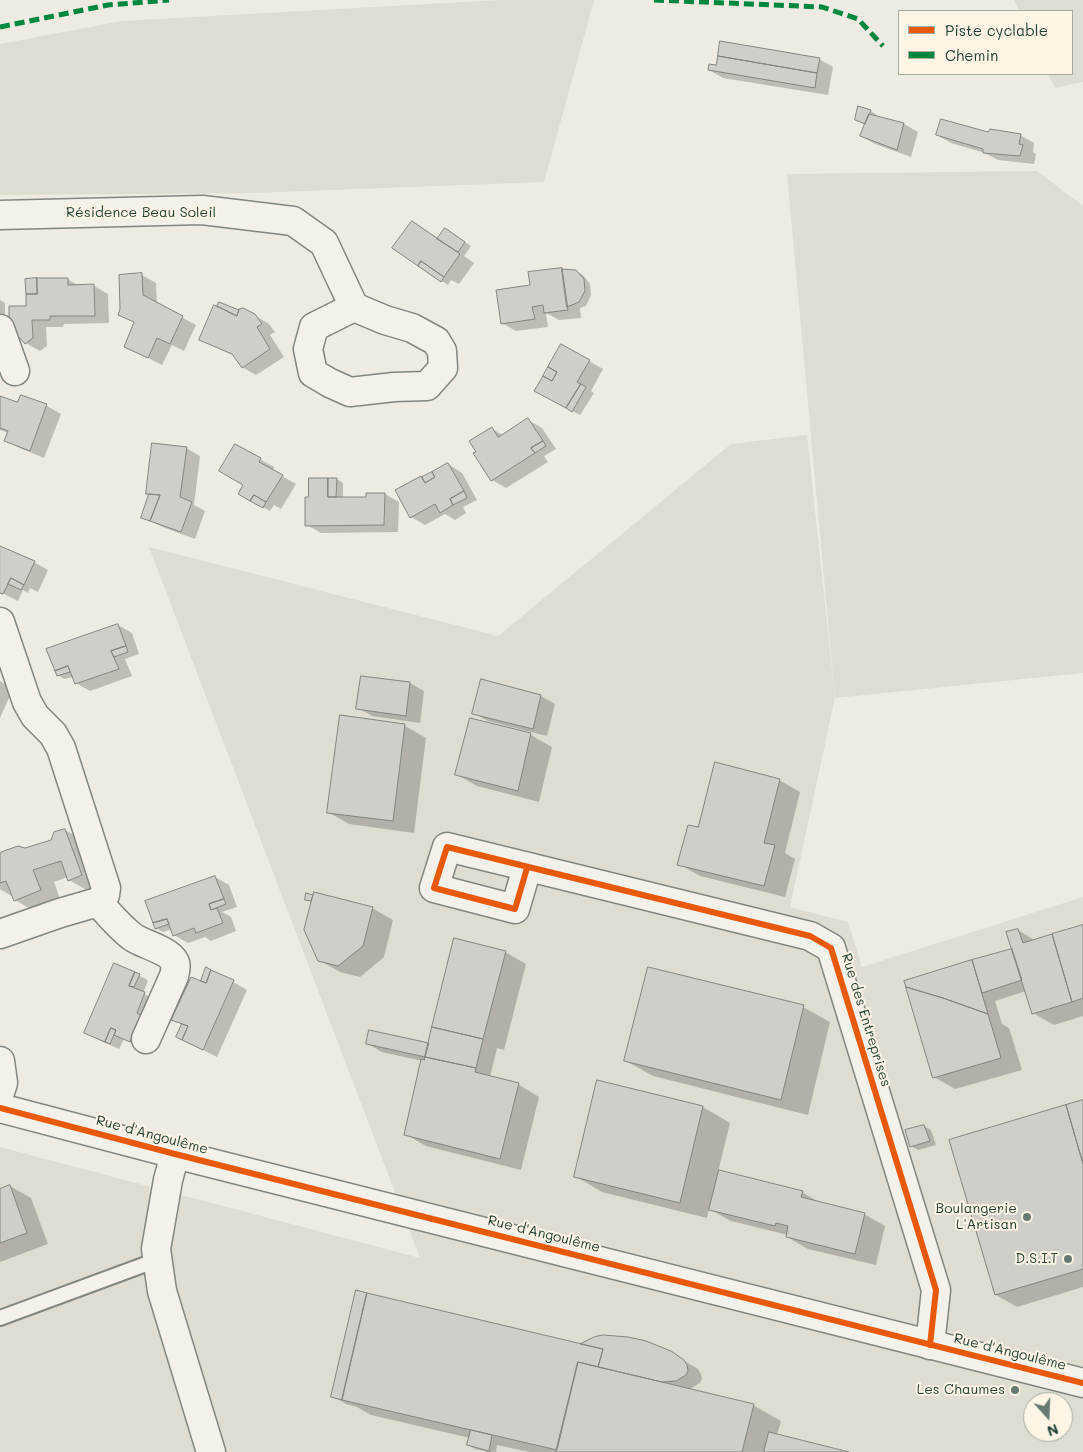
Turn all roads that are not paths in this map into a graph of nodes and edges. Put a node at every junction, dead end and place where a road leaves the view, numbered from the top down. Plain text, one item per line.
1 (0, 215) edge
2 (354, 307) junction
3 (0, 329) edge
4 (15, 371) dead end
5 (0, 622) edge
6 (527, 868) dead end
7 (98, 902) junction
8 (0, 934) edge
9 (146, 1040) dead end
10 (0, 1061) edge
11 (0, 1092) edge
12 (0, 1108) edge
13 (175, 1154) junction
14 (158, 1260) junction
15 (0, 1318) edge
16 (930, 1345) junction
17 (1083, 1383) edge
18 (211, 1452) edge

1 - 2 street, Résidence Beau Soleil
2 - 2 street
3 - 4 street
5 - 7 street
6 - 16 street, Rue des Entreprises
7 - 8 street
7 - 9 street
10 - 11 street
12 - 13 street, Rue d'Angoulême
13 - 14 street
13 - 16 street, Rue d'Angoulême
14 - 15 lane
14 - 18 street
16 - 17 street, Rue d'Angoulême

